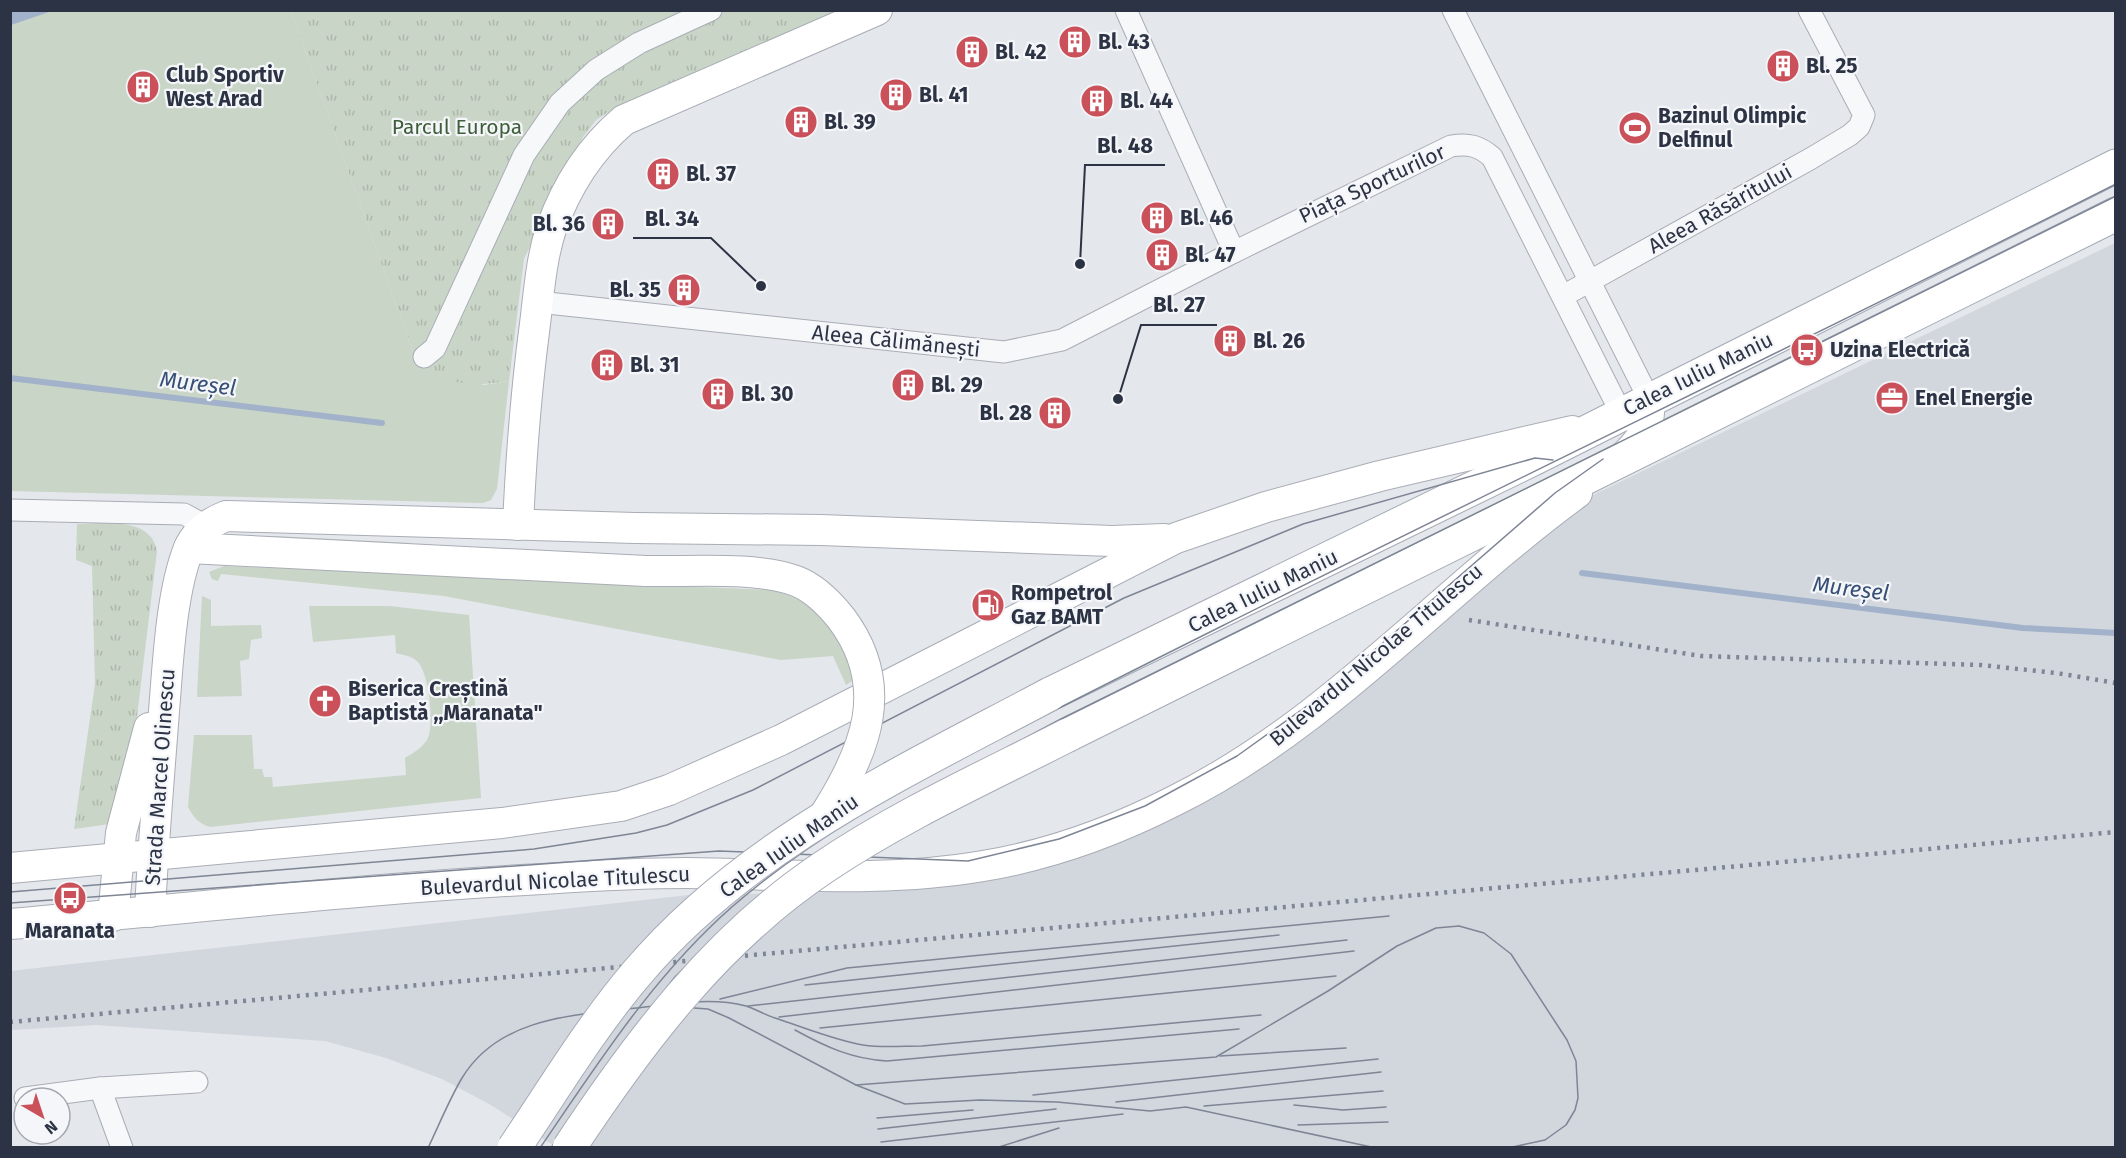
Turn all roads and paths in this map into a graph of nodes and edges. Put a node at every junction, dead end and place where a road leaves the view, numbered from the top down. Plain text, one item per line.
1 (711, 10) edge
2 (877, 10) edge
3 (1126, 10) edge
4 (1453, 10) edge
5 (1809, 10) edge
6 (2115, 166) edge
7 (2115, 214) edge
8 (1234, 252) junction
9 (1590, 282) junction
10 (1563, 296) junction
11 (538, 302) junction
12 (424, 357) dead end
13 (1623, 412) junction
14 (1618, 462) junction
15 (10, 510) edge
16 (518, 525) junction
17 (198, 537) junction
18 (1176, 538) junction
19 (168, 657) junction
20 (824, 816) junction
21 (153, 855) junction
22 (116, 858) junction
23 (10, 868) edge
24 (150, 912) junction
25 (113, 916) junction
26 (10, 924) edge
27 (197, 1082) dead end
28 (100, 1088) junction
29 (72, 1092) edge
30 (122, 1148) edge
31 (514, 1148) edge
32 (569, 1148) edge

1 - 12 street
2 - 11 main road
3 - 8 street
4 - 9 street
5 - 9 street, Aleea Răsăritului
6 - 13 main road, Calea Iuliu Maniu
7 - 14 main road, Calea Iuliu Maniu
8 - 10 street, Piața Sporturilor
8 - 11 street, Aleea Călimănești
9 - 10 street
9 - 13 street
10 - 13 street, Piața Sporturilor
11 - 16 main road
13 - 14 main road, Bulevardul Nicolae Titulescu
13 - 18 main road
13 - 20 main road, Calea Iuliu Maniu, bridge
14 - 24 main road, Bulevardul Nicolae Titulescu
14 - 32 main road, Calea Iuliu Maniu, bridge
15 - 17 street
16 - 17 main road
16 - 18 main road
17 - 19 main road
17 - 20 main road, bridge
18 - 21 main road
19 - 21 main road, Strada Marcel Olinescu
19 - 22 main road, Strada Marcel Olinescu
20 - 31 main road, Calea Iuliu Maniu, bridge
21 - 22 main road
21 - 24 main road, Strada Marcel Olinescu
22 - 23 main road
22 - 25 main road, Strada Marcel Olinescu
24 - 25 main road, Bulevardul Nicolae Titulescu
25 - 26 main road, Bulevardul Nicolae Titulescu
27 - 28 street
28 - 29 street
28 - 30 street

